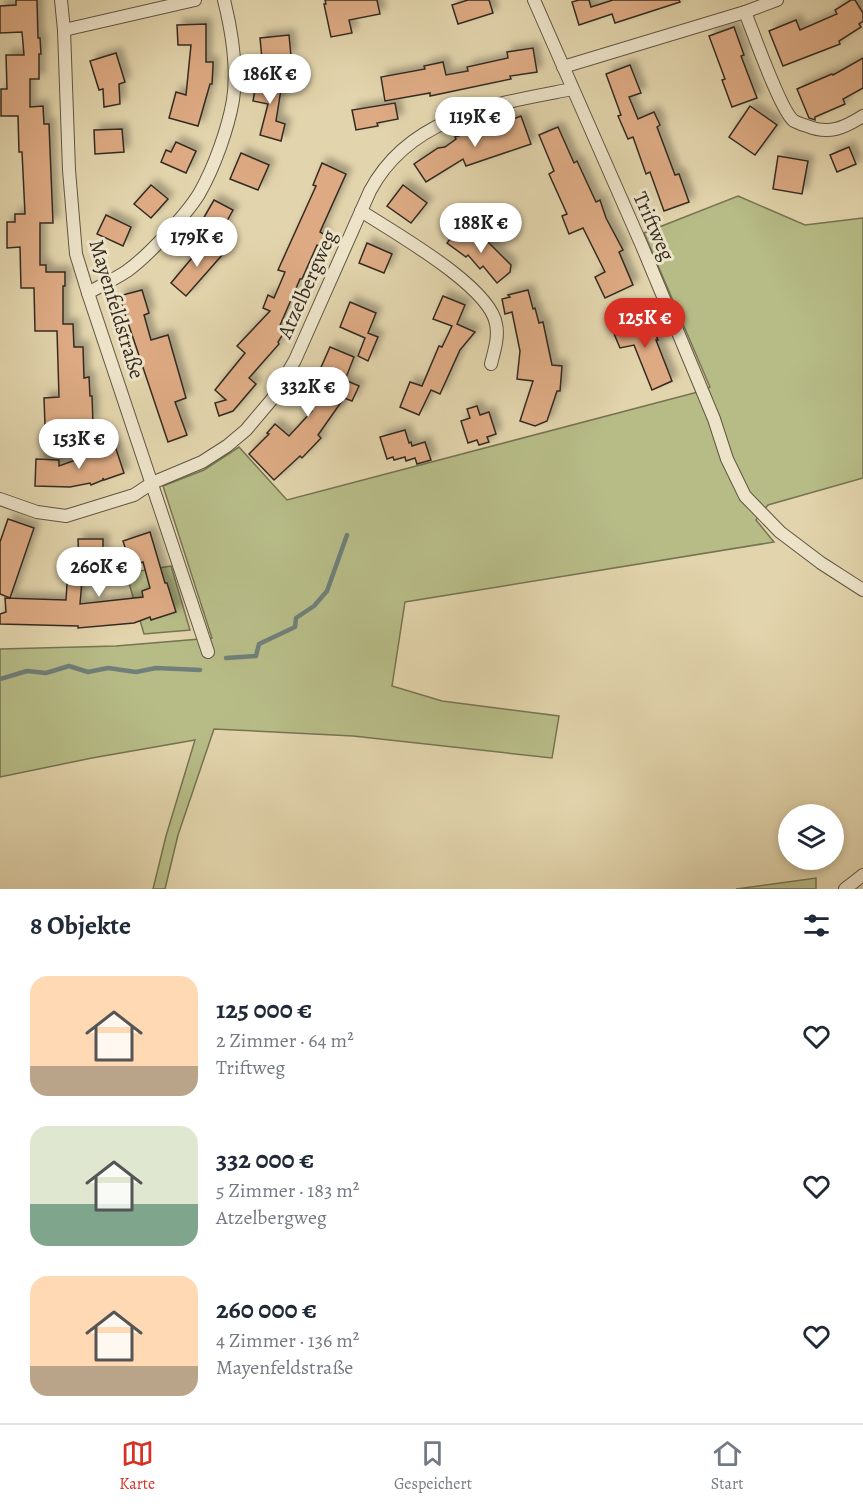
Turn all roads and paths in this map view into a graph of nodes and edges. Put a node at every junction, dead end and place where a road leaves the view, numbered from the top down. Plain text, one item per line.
1 (63, 0) edge
2 (195, 0) edge
3 (224, 0) edge
4 (534, 0) edge
5 (777, 0) edge
6 (745, 12) junction
7 (64, 30) junction
8 (563, 67) junction
9 (572, 89) junction
10 (863, 116) edge
11 (361, 211) junction
12 (88, 293) junction
13 (491, 364) dead end
14 (152, 483) junction
15 (0, 499) edge
16 (863, 590) edge
17 (208, 652) dead end
18 (863, 875) edge
19 (845, 889) edge

1 - 7 street, Mayenfeldstraße
2 - 7 street
3 - 12 street
4 - 8 street, Triftweg
5 - 6 street
6 - 8 street
6 - 10 street
7 - 12 street, Mayenfeldstraße
8 - 9 street, Triftweg
9 - 11 street, Atzelbergweg
9 - 16 street, Triftweg
11 - 13 street, Atzelbergweg
11 - 14 street, Atzelbergweg
12 - 14 street, Mayenfeldstraße
14 - 15 street, Atzelbergweg
14 - 17 street, Mayenfeldstraße
18 - 19 street

